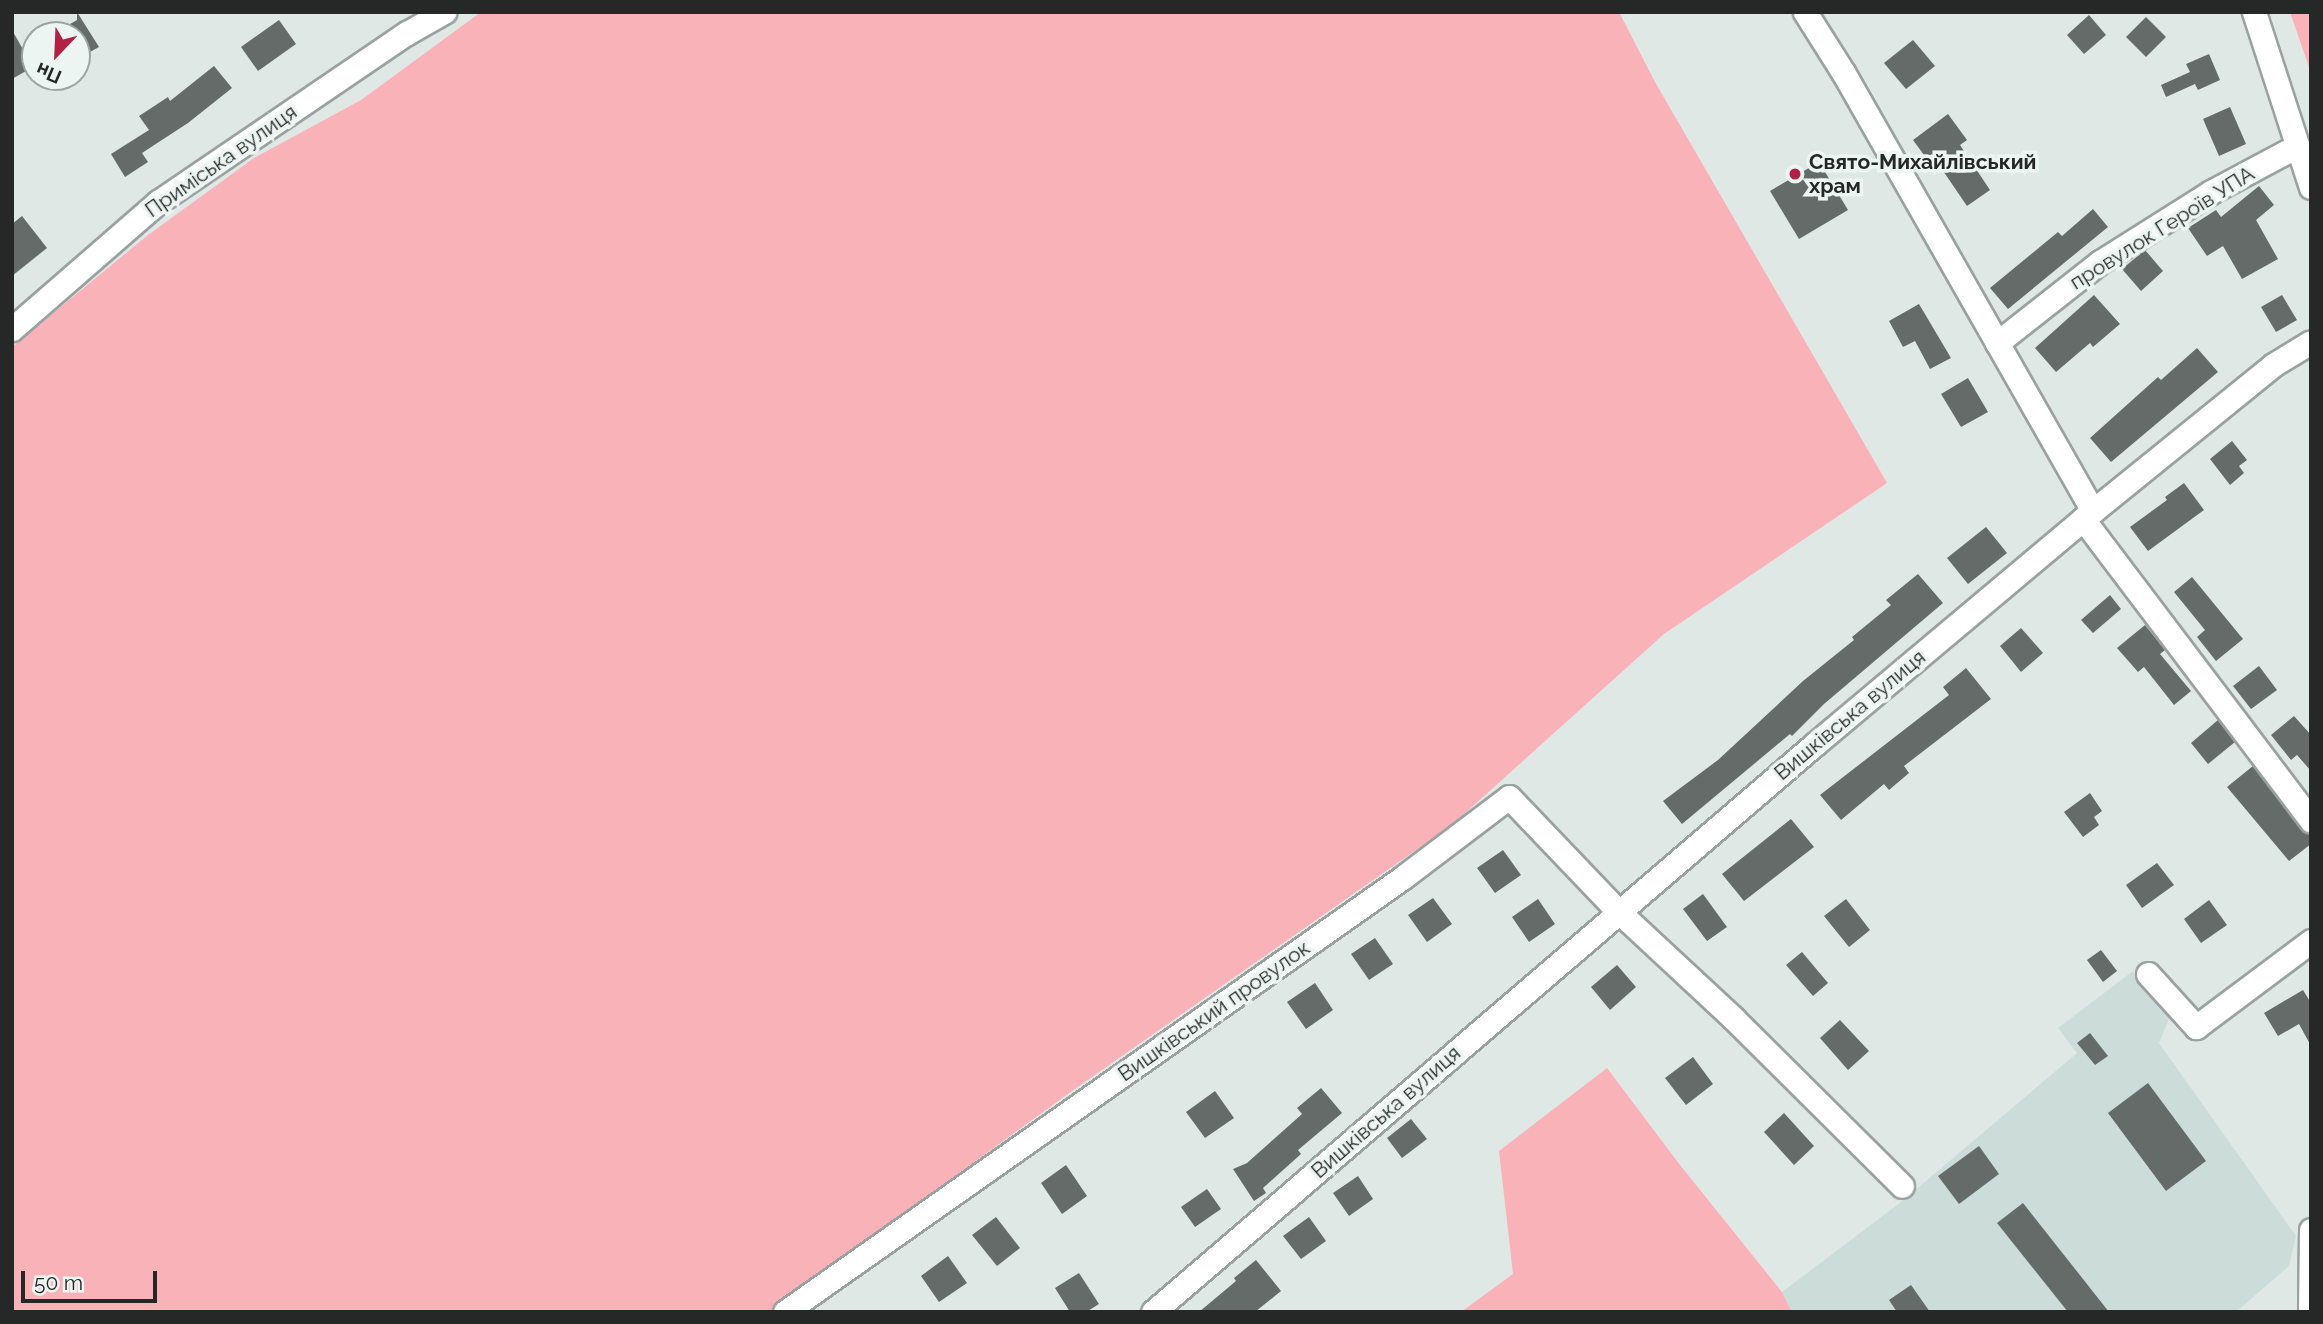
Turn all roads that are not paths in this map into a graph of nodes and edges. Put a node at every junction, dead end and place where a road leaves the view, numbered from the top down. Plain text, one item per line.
1 (444, 12) edge
2 (1805, 12) edge
3 (2254, 12) edge
4 (2297, 146) junction
5 (2311, 187) edge
6 (14, 323) edge
7 (2311, 342) edge
8 (1997, 343) junction
9 (2088, 515) junction
10 (2311, 820) edge
11 (1619, 912) junction
12 (2311, 941) edge
13 (2148, 974) dead end
14 (1902, 1186) dead end
15 (2311, 1230) edge
16 (785, 1312) edge
17 (1153, 1312) edge
18 (2310, 1312) edge

1 - 6 street, Приміська вулиця
2 - 8 street
3 - 4 street
4 - 5 street
4 - 8 street, провулок Героїв УПА
7 - 9 street, Вишківська вулиця
8 - 9 street
9 - 10 street
9 - 11 street, Вишківська вулиця
11 - 14 street
11 - 16 street, Вишківський провулок
11 - 17 street, Вишківська вулиця
12 - 13 street
15 - 18 street

